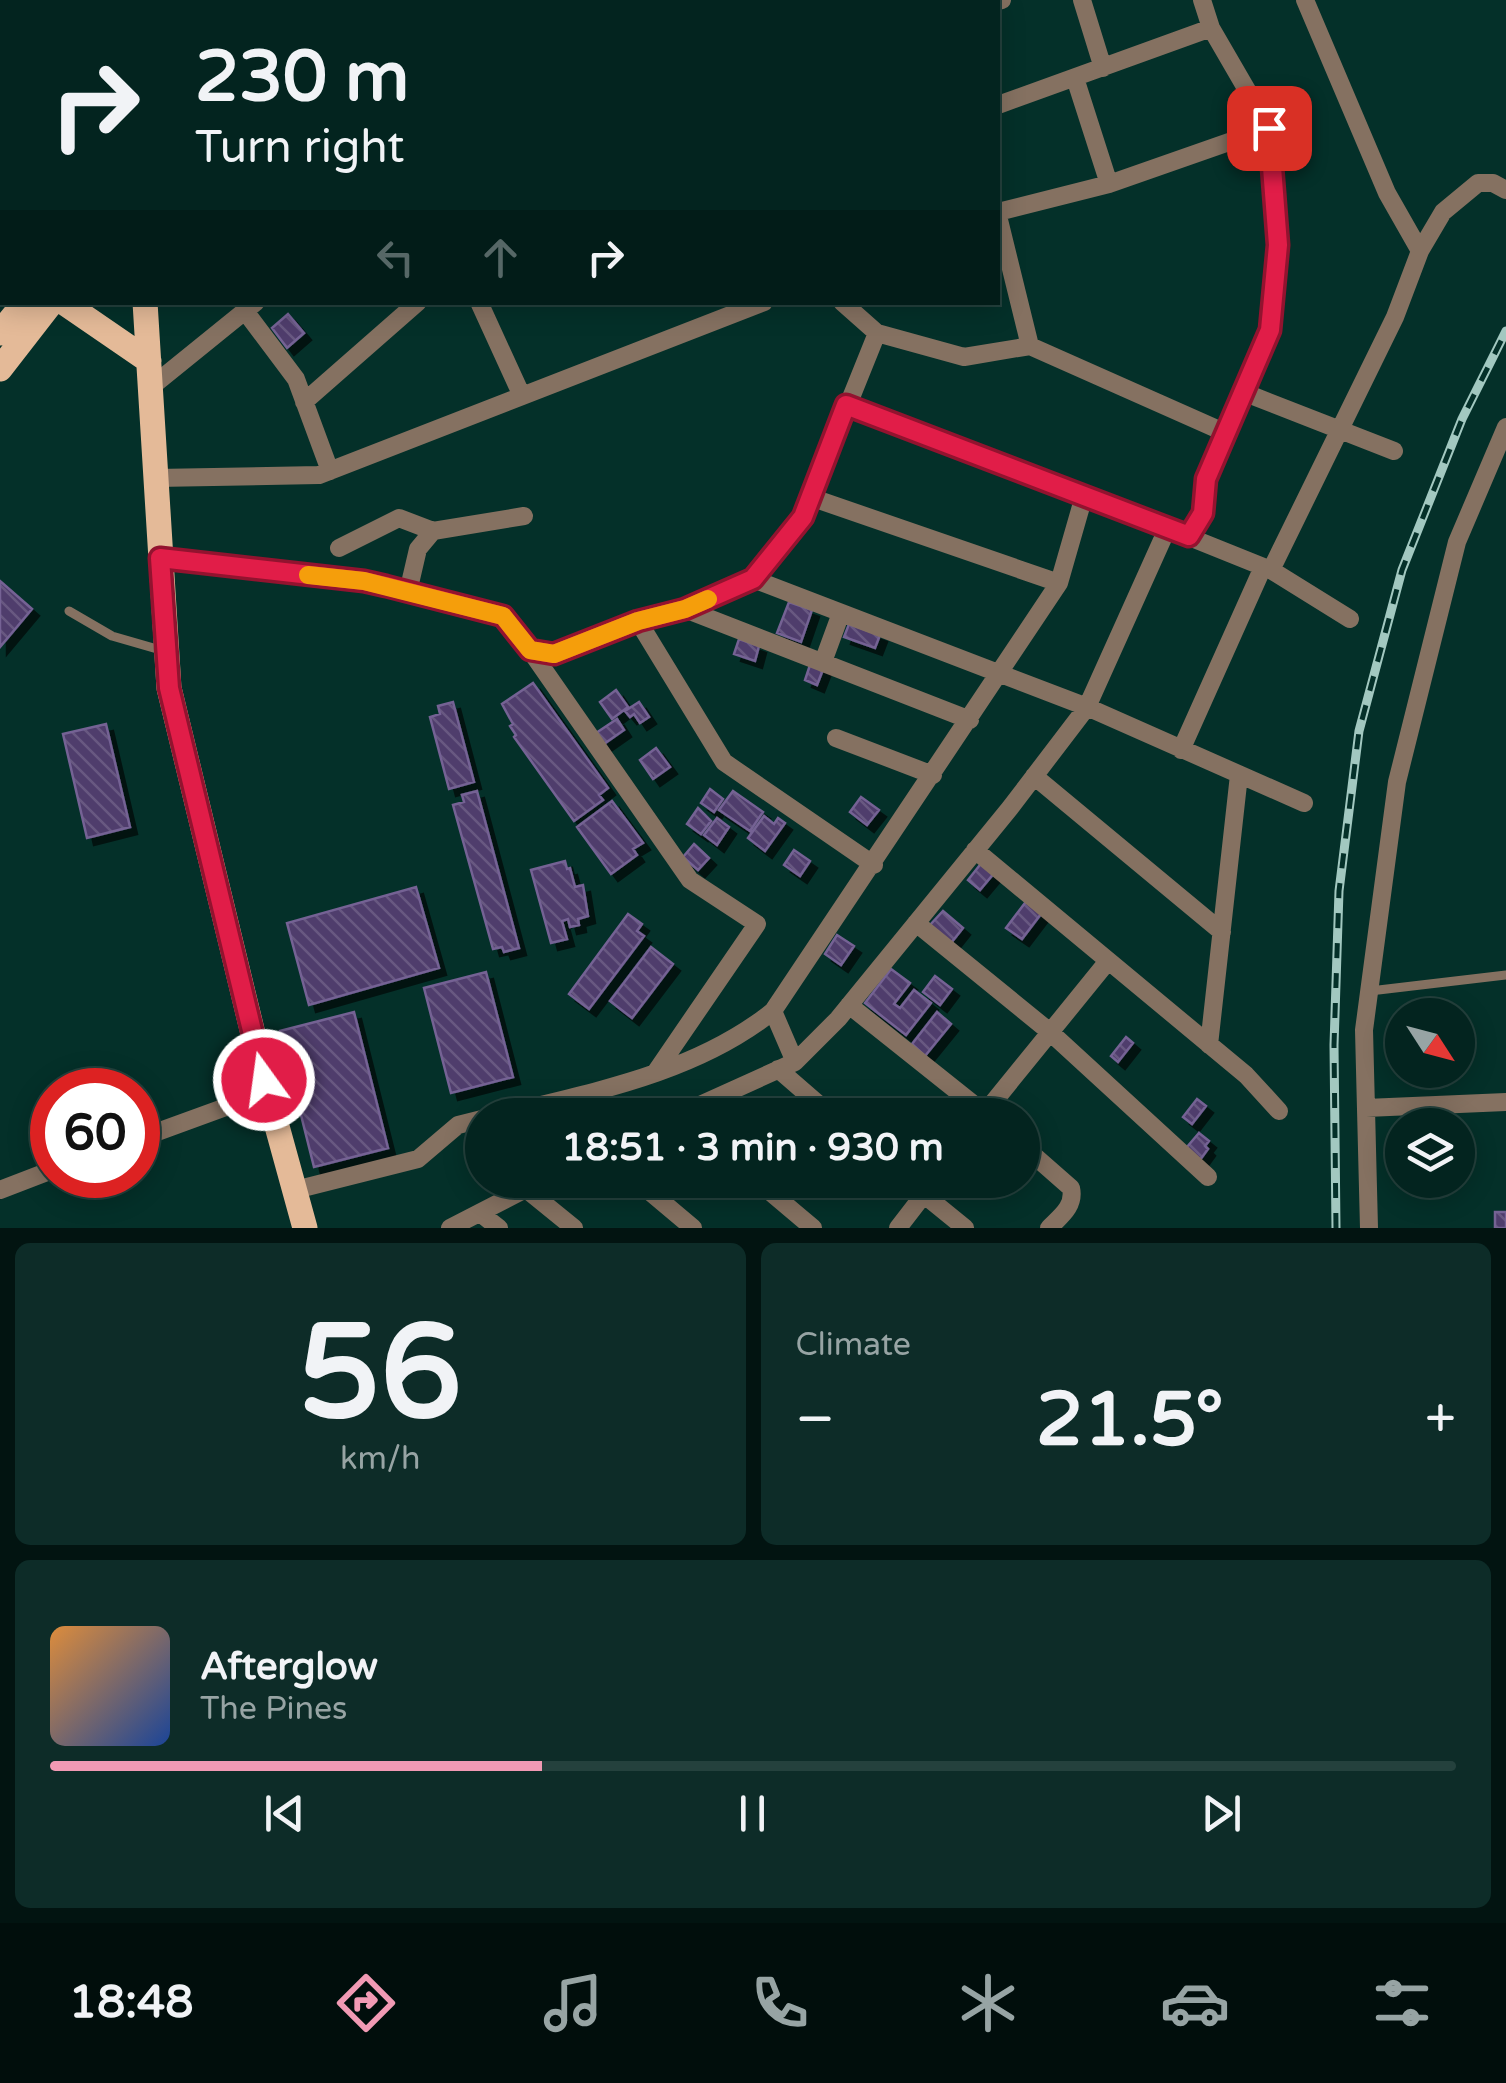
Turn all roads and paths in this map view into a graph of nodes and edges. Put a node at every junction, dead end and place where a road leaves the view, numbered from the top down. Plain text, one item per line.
1 (1082, 0) edge
2 (1202, 0) edge
3 (1306, 0) edge
4 (1211, 28) junction
5 (1102, 68) junction
6 (1075, 78) junction
7 (1000, 104) edge
8 (1269, 128) junction
9 (1108, 184) junction
10 (1506, 190) edge
11 (1000, 213) edge
12 (1000, 222) edge
13 (1420, 251) junction
14 (23, 305) edge
15 (50, 305) edge
16 (67, 305) edge
17 (145, 305) edge
18 (415, 305) edge
19 (480, 305) edge
20 (756, 305) edge
21 (845, 305) edge
22 (251, 307) edge
23 (0, 333) edge
24 (877, 333) junction
25 (1030, 346) junction
26 (0, 369) edge
27 (150, 374) junction
28 (1243, 392) junction
29 (522, 396) junction
30 (304, 402) junction
31 (846, 405) junction
32 (1506, 428) edge
33 (1342, 430) junction
34 (1226, 433) junction
35 (1394, 452) dead end
36 (330, 471) junction
37 (156, 478) junction
38 (1084, 496) junction
39 (810, 497) junction
40 (524, 516) dead end
41 (1168, 527) junction
42 (433, 531) junction
43 (1189, 536) junction
44 (338, 548) dead end
45 (160, 558) junction
46 (1267, 568) junction
47 (753, 579) junction
48 (1059, 584) junction
49 (408, 592) junction
50 (685, 609) junction
51 (69, 611) dead end
52 (841, 613) junction
53 (1350, 618) dead end
54 (638, 621) junction
55 (530, 650) junction
56 (166, 652) junction
57 (823, 662) junction
58 (1000, 674) junction
59 (1087, 707) junction
60 (970, 720) junction
61 (836, 738) dead end
62 (1182, 750) junction
63 (934, 775) junction
64 (1034, 776) junction
65 (1239, 776) junction
66 (1304, 803) dead end
67 (975, 850) junction
68 (874, 864) junction
69 (916, 923) junction
70 (1222, 932) junction
71 (1108, 961) junction
72 (1506, 974) edge
73 (1369, 991) junction
74 (849, 1005) junction
75 (774, 1012) junction
76 (1050, 1032) junction
77 (1209, 1045) junction
78 (786, 1065) junction
79 (655, 1073) junction
80 (268, 1092) junction
81 (562, 1098) edge
82 (715, 1098) edge
83 (816, 1098) edge
84 (964, 1098) edge
85 (997, 1098) edge
86 (1506, 1102) edge
87 (1366, 1108) junction
88 (1279, 1111) dead end
89 (465, 1123) edge
90 (160, 1132) edge
91 (1040, 1160) edge
92 (30, 1178) edge
93 (1208, 1178) dead end
94 (0, 1190) edge
95 (295, 1190) junction
96 (507, 1198) edge
97 (547, 1198) edge
98 (657, 1198) edge
99 (777, 1198) edge
100 (921, 1198) edge
101 (938, 1198) edge
102 (480, 1212) junction
103 (305, 1228) edge
104 (450, 1228) edge
105 (499, 1228) edge
106 (574, 1228) edge
107 (693, 1228) edge
108 (813, 1228) edge
109 (898, 1228) edge
110 (965, 1228) edge
111 (1049, 1228) edge
112 (1369, 1228) edge

1 - 5 street
2 - 4 street
3 - 13 street
4 - 5 street
4 - 8 street
5 - 6 street
6 - 7 street
6 - 9 street
8 - 9 street
8 - 28 street
9 - 11 street
10 - 13 street
12 - 25 street
13 - 33 street
14 - 23 main road
15 - 26 main road
16 - 27 main road
17 - 27 main road
18 - 30 street
19 - 29 street
20 - 29 street
21 - 24 street
22 - 27 street
22 - 30 street
24 - 25 street
24 - 31 street
25 - 34 street
27 - 37 main road
28 - 33 street
28 - 34 street
29 - 36 street
30 - 36 street
31 - 38 street
31 - 39 street
32 - 73 street
33 - 35 street
33 - 46 street
34 - 43 street
36 - 37 street
37 - 45 main road
38 - 41 street
38 - 48 street
39 - 47 street
39 - 48 street
40 - 42 street
41 - 43 street
41 - 59 street
42 - 44 street
42 - 49 street
43 - 46 street
45 - 49 street
45 - 56 main road
46 - 53 street
46 - 62 street
47 - 50 street
47 - 52 street
48 - 58 street
49 - 55 street
50 - 54 street
50 - 57 street
51 - 56 lane
52 - 57 street
52 - 58 street
54 - 55 street
54 - 68 street
55 - 79 street
56 - 80 main road
57 - 60 street
58 - 59 street
58 - 60 street
59 - 62 street
59 - 64 street
60 - 63 street
61 - 63 street
62 - 65 street
63 - 68 street
64 - 67 street
64 - 70 street
65 - 66 street
65 - 70 street
67 - 69 street
67 - 71 street
68 - 75 street
69 - 74 street
69 - 76 street
70 - 77 street
71 - 76 street
71 - 77 street
72 - 73 lane
73 - 87 street
74 - 78 street
74 - 84 street
75 - 78 street
75 - 79 street
76 - 85 street
76 - 93 street
77 - 88 street
78 - 82 street
78 - 83 street
79 - 81 street
80 - 90 street
80 - 95 main road
86 - 87 street
87 - 112 street
89 - 95 street
91 - 111 street
92 - 94 street
95 - 103 main road
96 - 102 street
97 - 106 street
98 - 107 street
99 - 108 street
100 - 109 street
101 - 110 street
102 - 104 street
102 - 105 street

